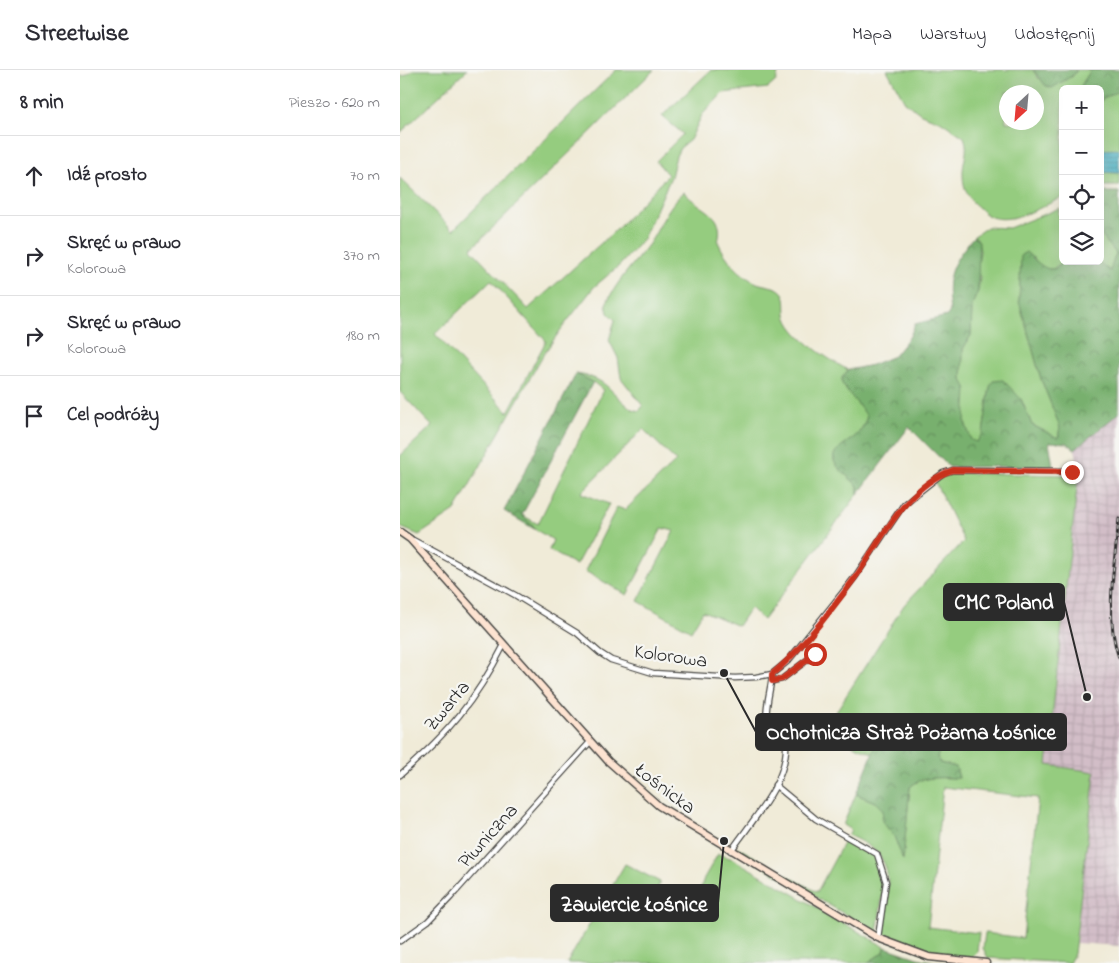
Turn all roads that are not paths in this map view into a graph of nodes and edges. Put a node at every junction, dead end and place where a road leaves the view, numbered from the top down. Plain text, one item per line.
1 (1077, 471) dead end
2 (400, 532) edge
3 (410, 539) junction
4 (504, 645) junction
5 (815, 654) dead end
6 (772, 674) junction
7 (772, 681) junction
8 (590, 742) junction
9 (400, 775) edge
10 (776, 785) junction
11 (731, 851) junction
12 (878, 938) junction
13 (400, 941) edge
14 (986, 963) edge

1 - 6 street
2 - 3 street, Łośnicka
3 - 4 street, Łośnicka
3 - 6 street, Kolorowa
4 - 8 street, Łośnicka
4 - 9 street, Zwarta
5 - 7 street
6 - 7 street
7 - 10 street
8 - 11 street, Łośnicka
8 - 13 street, Piwniczna
10 - 11 street
10 - 12 street
11 - 12 street, Łośnicka
12 - 14 street, Łośnicka

